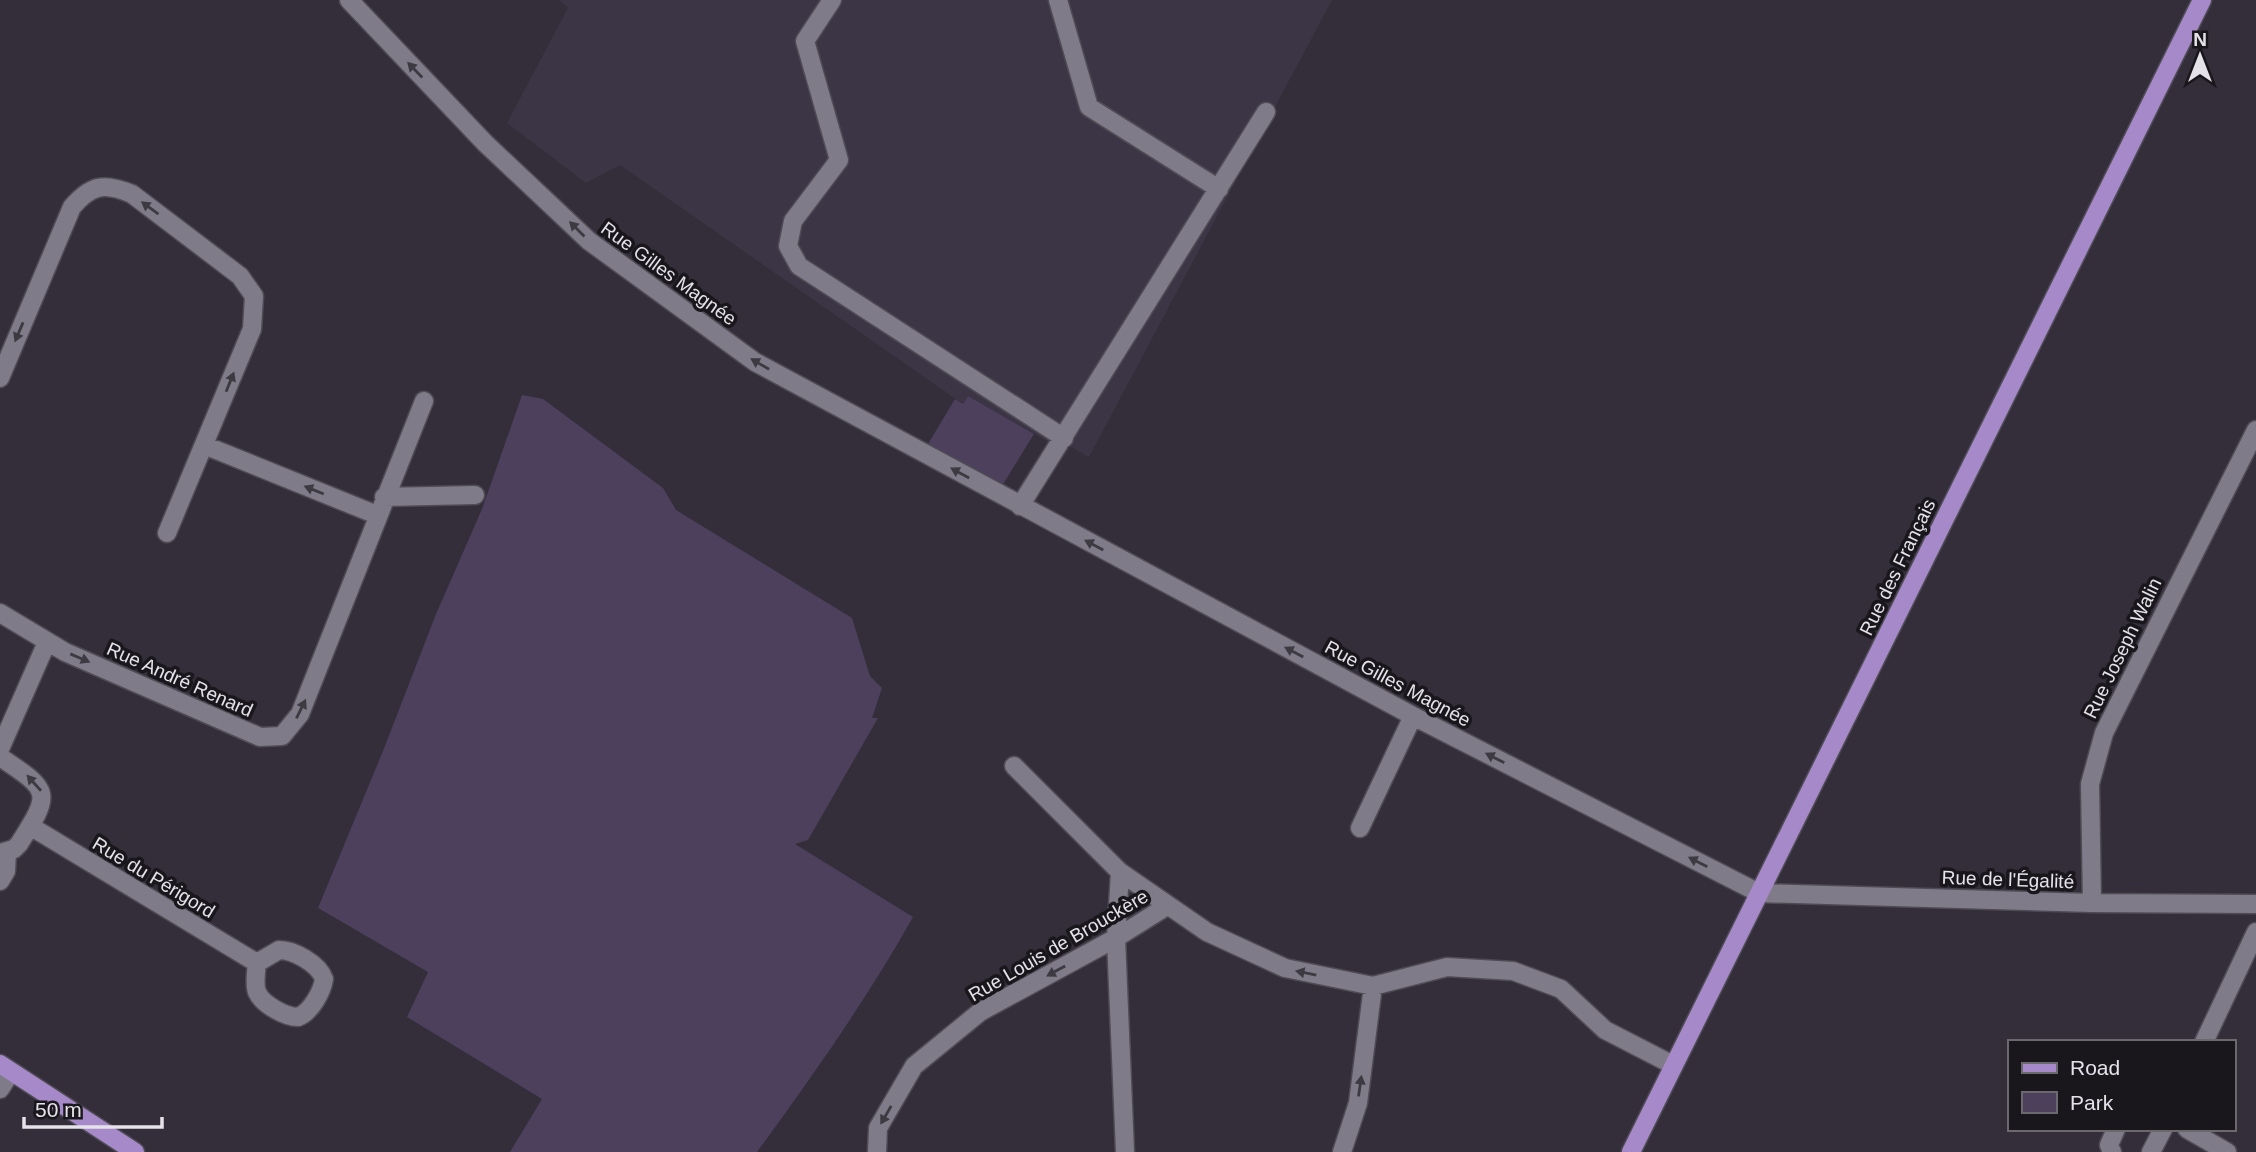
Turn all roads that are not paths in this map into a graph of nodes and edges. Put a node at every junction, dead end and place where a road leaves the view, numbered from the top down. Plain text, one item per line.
1 (349, 0) edge
2 (832, 0) edge
3 (1059, 0) edge
4 (2202, 0) edge
5 (1265, 112) dead end
6 (1219, 189) junction
7 (0, 378) edge
8 (424, 401) dead end
9 (2256, 430) edge
10 (1064, 438) junction
11 (204, 445) junction
12 (475, 495) dead end
13 (384, 497) junction
14 (1020, 506) junction
15 (377, 515) junction
16 (167, 533) dead end
17 (0, 613) edge
18 (47, 642) junction
19 (1413, 716) junction
20 (0, 748) edge
21 (0, 757) edge
22 (1014, 766) dead end
23 (30, 827) junction
24 (1360, 828) dead end
25 (4, 852) edge
26 (1120, 872) junction
27 (0, 881) edge
28 (1759, 893) junction
29 (2092, 903) junction
30 (2256, 904) edge
31 (1167, 906) junction
32 (2256, 932) edge
33 (1116, 938) junction
34 (257, 963) dead end
35 (1373, 986) junction
36 (2205, 1040) edge
37 (1673, 1065) junction
38 (6, 1068) edge
39 (0, 1088) edge
40 (2115, 1131) edge
41 (2162, 1131) edge
42 (2190, 1131) edge
43 (135, 1152) edge
44 (877, 1152) edge
45 (1125, 1152) edge
46 (1342, 1152) edge
47 (1631, 1152) edge
48 (2112, 1152) edge
49 (2151, 1152) edge
50 (2227, 1152) edge

14 -> 1 street, Rue Gilles Magnée
2 - 10 street
3 - 6 street
4 - 28 main road, Rue des Français
5 - 6 street
6 - 10 street
11 -> 7 street
8 - 13 street, Rue André Renard
9 - 29 street, Rue Joseph Walin
10 - 14 street
15 -> 11 street
11 - 16 street
12 - 13 street
13 - 15 street, Rue André Renard
19 -> 14 street, Rue Gilles Magnée
18 -> 15 street, Rue André Renard
17 - 18 street, Rue André Renard
18 - 20 street
19 - 24 street
28 -> 19 street, Rue Gilles Magnée
23 -> 21 street
22 - 26 street, Rue Louis de Brouckère
23 - 25 street
23 - 34 street, Rue du Périgord
25 - 27 street
26 - 31 street, Rue Louis de Brouckère
26 - 33 street
28 - 29 street, Rue de l'Égalité
28 - 37 main road, Rue des Français
29 - 30 street, Rue de l'Égalité
31 - 33 street, Rue Louis de Brouckère
35 -> 31 street, Rue Louis de Brouckère
32 - 36 street
33 -> 44 street, Rue Louis de Brouckère
33 - 45 street
35 - 37 street, Rue Louis de Brouckère
46 -> 35 street
37 - 47 main road, Rue des Français
38 - 39 street
38 - 43 main road
40 - 48 street
41 - 49 street
42 - 50 street

